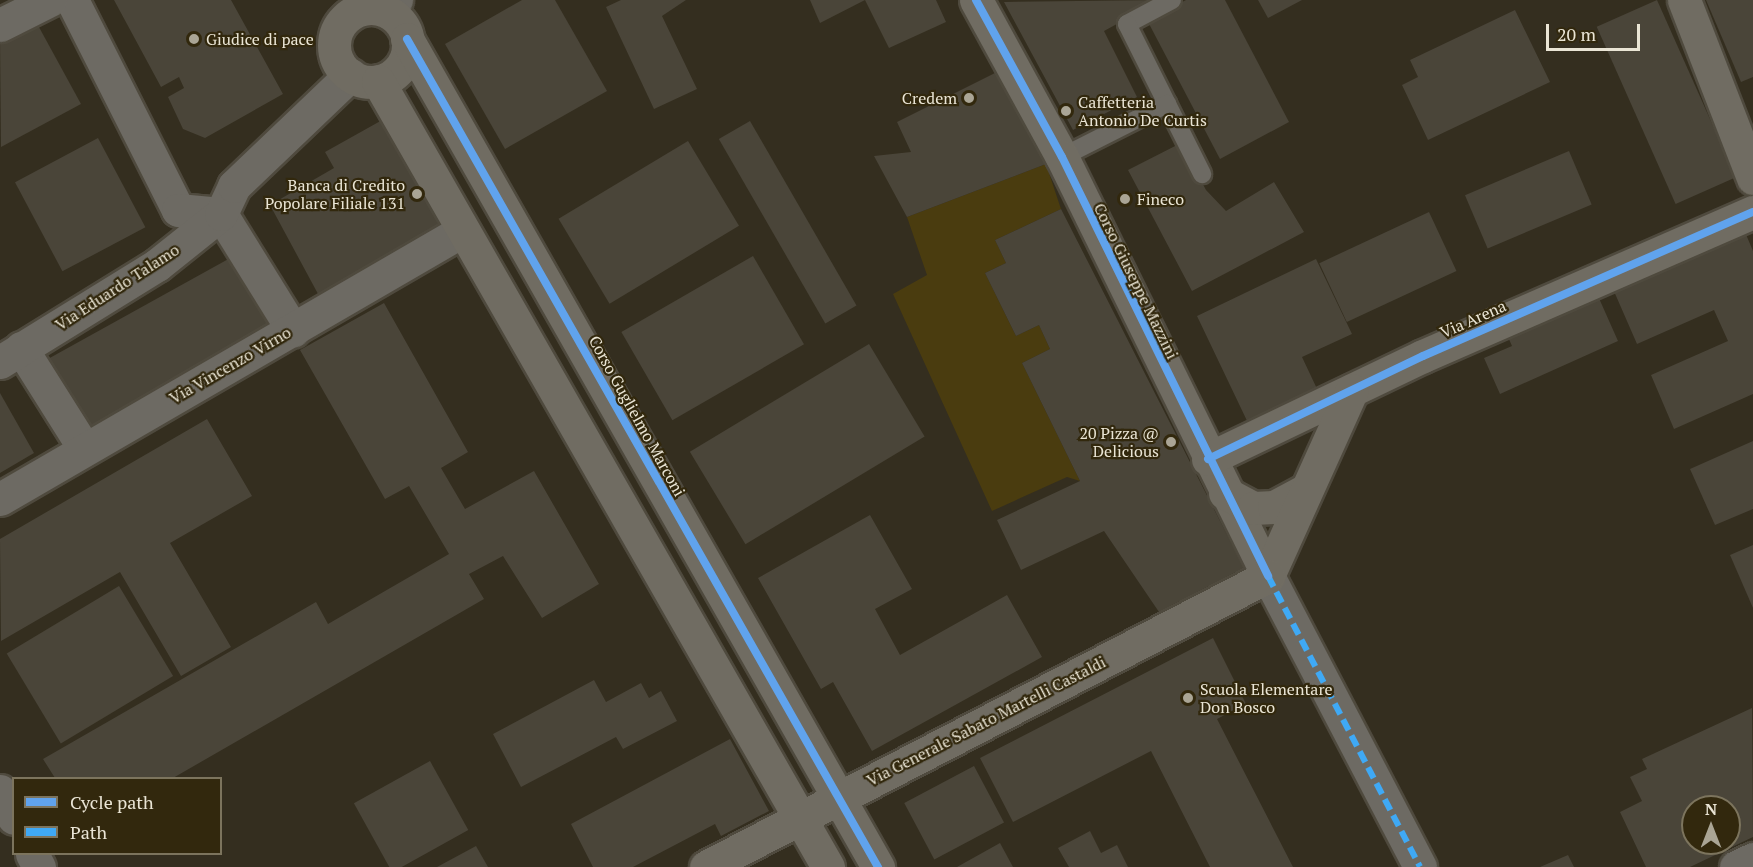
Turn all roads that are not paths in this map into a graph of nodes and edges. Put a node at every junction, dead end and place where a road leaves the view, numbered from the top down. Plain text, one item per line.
1 (50, 0) edge
2 (72, 0) edge
3 (976, 0) edge
4 (1172, 0) edge
5 (1684, 0) edge
6 (388, 4) edge
7 (337, 11) edge
8 (0, 25) edge
9 (407, 39) junction
10 (364, 78) junction
11 (1167, 104) junction
12 (1062, 157) junction
13 (1202, 174) dead end
14 (1753, 178) edge
15 (1753, 212) edge
16 (221, 214) junction
17 (460, 232) junction
18 (293, 330) junction
19 (11, 355) edge
20 (604, 381) junction
21 (1353, 390) junction
22 (561, 406) junction
23 (84, 448) junction
24 (1208, 459) junction
25 (1306, 490) junction
26 (1225, 493) junction
27 (0, 498) edge
28 (701, 561) junction
29 (1268, 576) junction
30 (662, 581) junction
31 (0, 791) edge
32 (838, 798) junction
33 (12, 814) edge
34 (800, 818) junction
35 (1753, 859) edge
36 (706, 867) edge
37 (828, 867) edge
38 (878, 867) edge
39 (1420, 867) edge
40 (1736, 867) edge

1 - 8 street
2 - 16 street
3 - 12 street, Corso Giuseppe Mazzini
4 - 11 lane
5 - 14 street
6 - 7 street
6 - 9 street
7 - 10 street
9 - 10 street
9 - 20 street, Corso Guglielmo Marconi
10 - 16 street, Via Eduardo Talamo
10 - 17 street
11 - 12 lane
11 - 13 lane
12 - 24 street, Corso Giuseppe Mazzini
15 - 21 street, Via Arena
16 - 18 street
16 - 19 street, Via Eduardo Talamo
17 - 18 street, Via Vincenzo Virno
17 - 22 street
18 - 23 street, Via Vincenzo Virno
19 - 23 street
20 - 22 street
20 - 28 street, Corso Guglielmo Marconi
21 - 24 street, Via Arena
21 - 25 street
22 - 30 street
23 - 27 street, Via Vincenzo Virno
24 - 26 street, Corso Giuseppe Mazzini
25 - 26 street
25 - 29 street
26 - 29 street, Corso Giuseppe Mazzini
28 - 30 street
28 - 32 street, Corso Guglielmo Marconi
29 - 32 street, Via Generale Sabato Martelli Castaldi
29 - 39 street, Corso Giuseppe Mazzini
30 - 34 street
31 - 33 street
32 - 34 street, Via Generale Sabato Martelli Castaldi
32 - 38 street, Corso Guglielmo Marconi
34 - 36 street, Via Generale Sabato Martelli Castaldi
34 - 37 street
35 - 40 street

